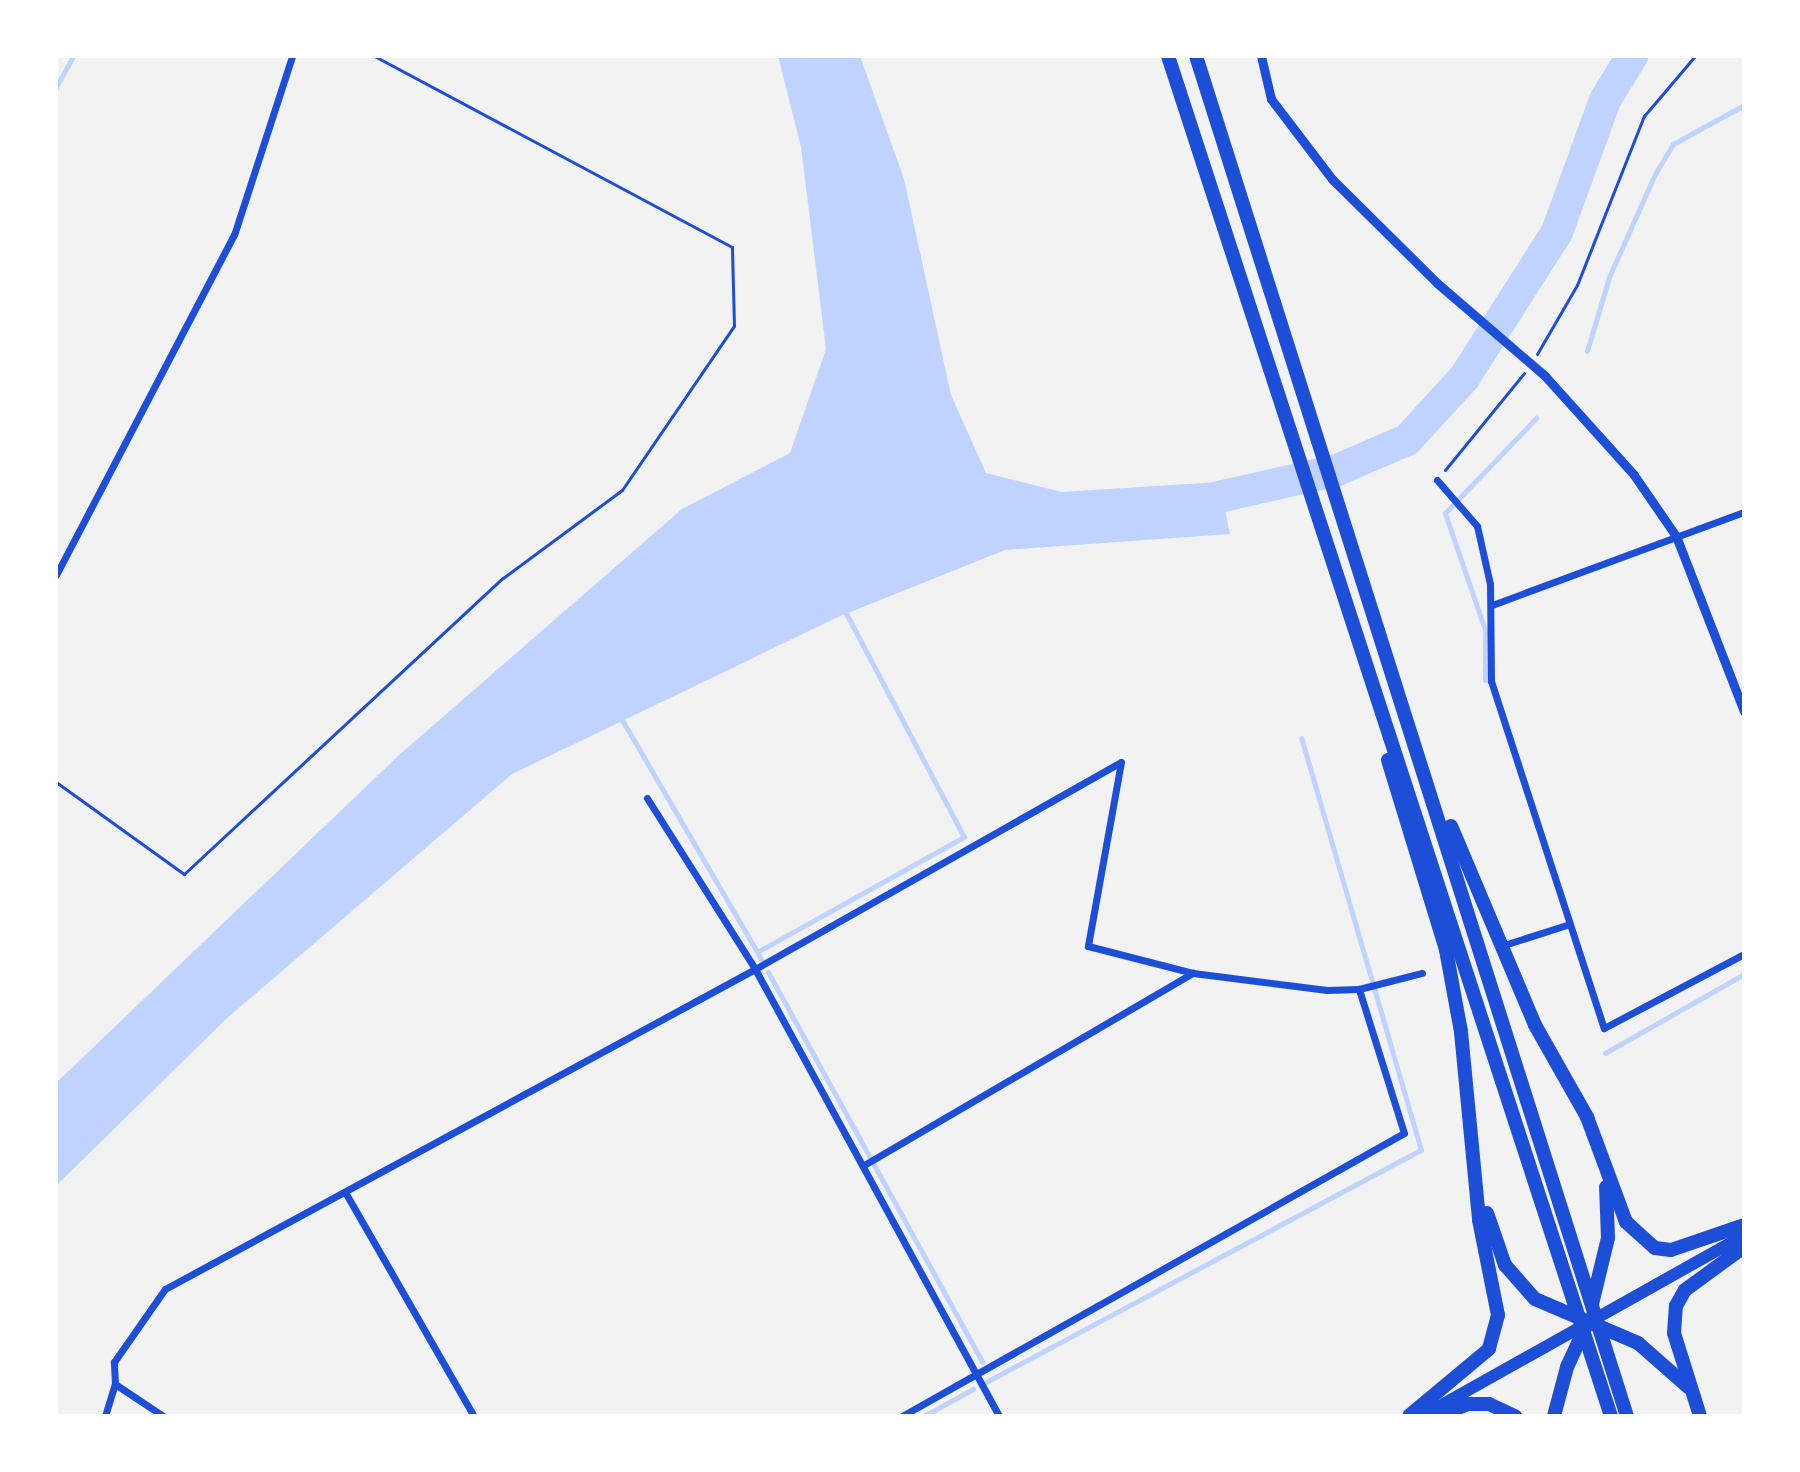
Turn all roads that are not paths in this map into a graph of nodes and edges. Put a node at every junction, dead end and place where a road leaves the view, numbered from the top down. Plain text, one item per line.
1 (292, 56) edge
2 (1168, 56) edge
3 (1196, 56) edge
4 (1261, 56) edge
5 (1437, 480) road end
6 (1744, 512) edge
7 (1676, 536) junction
8 (56, 575) edge
9 (1492, 605) junction
10 (1356, 635) junction
11 (1382, 639) junction
12 (1744, 711) edge
13 (647, 798) dead end
14 (1570, 924) junction
15 (1504, 945) dead end
16 (1744, 954) edge
17 (755, 969) junction
18 (1193, 973) junction
19 (1422, 973) dead end
20 (1359, 989) junction
21 (869, 1162) junction
22 (1475, 1170) junction
23 (1604, 1171) junction
24 (345, 1192) junction
25 (1744, 1225) edge
26 (1744, 1235) edge
27 (1744, 1247) edge
28 (1590, 1323) junction
29 (976, 1376) junction
30 (115, 1384) junction
31 (1688, 1387) junction
32 (105, 1416) edge
33 (163, 1416) edge
34 (474, 1416) edge
35 (902, 1416) edge
36 (999, 1416) edge
37 (1409, 1416) edge
38 (1422, 1416) edge
39 (1438, 1416) edge
40 (1515, 1416) edge
41 (1554, 1416) edge
42 (1611, 1416) edge
43 (1627, 1416) edge
44 (1700, 1416) edge

1 - 8 street
2 - 10 highway
3 - 11 highway
4 - 7 street
5 - 9 street
6 - 7 street
7 - 9 street
7 - 12 street
9 - 14 street
10 - 22 highway
10 - 28 highway
11 - 23 highway
11 - 28 highway
13 - 17 street
14 - 15 street
14 - 16 street
17 - 18 street
17 - 21 street
17 - 24 street
18 - 20 street
18 - 21 street
19 - 20 street
20 - 29 street
21 - 29 street
22 - 28 highway
22 - 37 highway
23 - 25 highway
23 - 28 highway
24 - 30 street
24 - 34 street
26 - 28 highway
27 - 31 highway
28 - 31 highway
28 - 38 highway
28 - 41 highway
28 - 42 highway
28 - 43 highway
29 - 35 street
29 - 36 street
30 - 32 street
30 - 33 street
31 - 44 highway
39 - 40 highway

